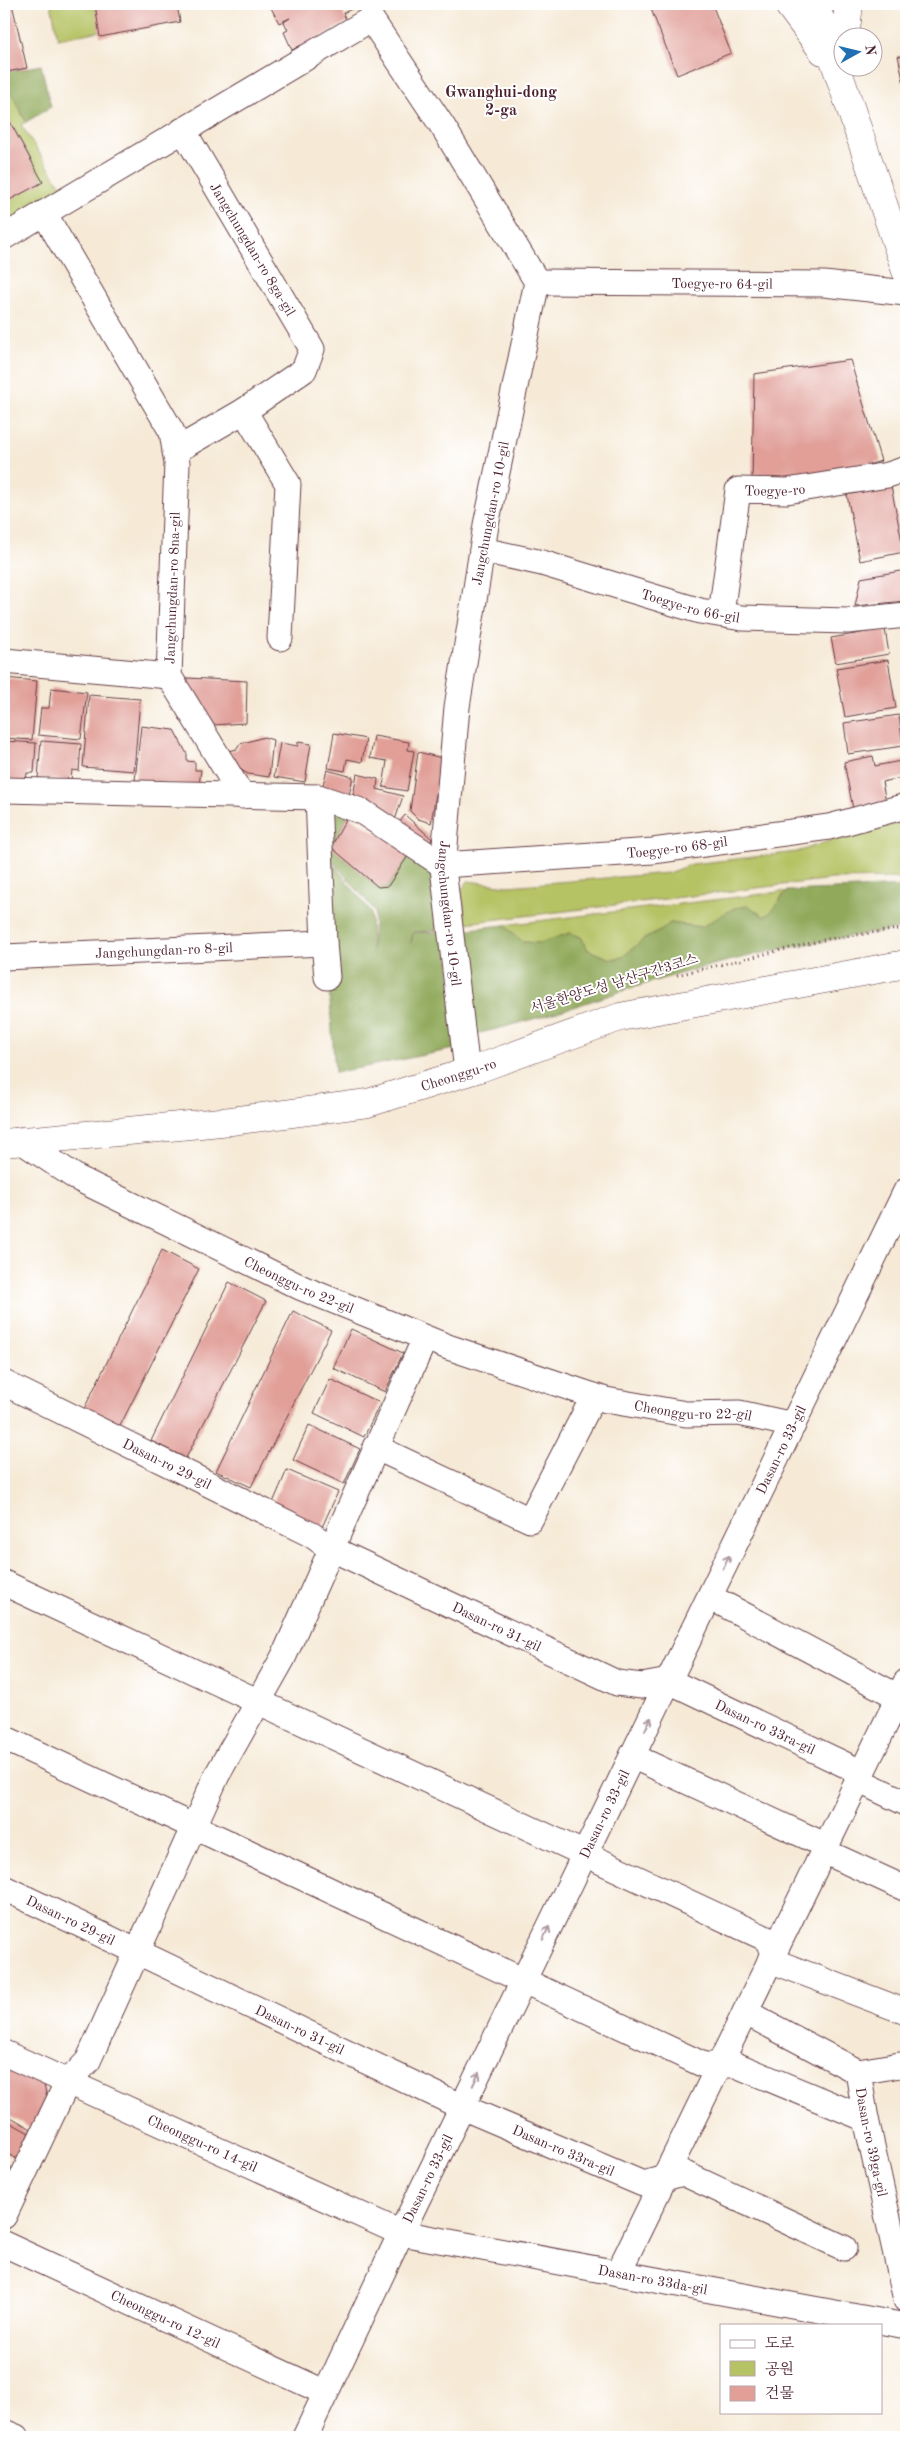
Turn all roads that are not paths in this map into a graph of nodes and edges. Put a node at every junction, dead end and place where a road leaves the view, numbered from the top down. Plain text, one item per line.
1 (788, 4) edge
2 (815, 4) edge
3 (850, 4) edge
4 (373, 12) edge
5 (846, 28) edge
6 (832, 44) edge
7 (832, 55) edge
8 (845, 78) edge
9 (183, 130) junction
10 (44, 213) junction
11 (4, 237) edge
12 (906, 271) edge
13 (537, 282) junction
14 (906, 293) edge
15 (244, 411) junction
16 (175, 451) junction
17 (906, 468) edge
18 (482, 550) junction
19 (721, 614) junction
20 (906, 615) edge
21 (280, 638) dead end
22 (4, 661) edge
23 (169, 676) junction
24 (4, 790) edge
25 (242, 796) junction
26 (318, 797) junction
27 (906, 806) edge
28 (443, 864) junction
29 (324, 943) junction
30 (4, 957) edge
31 (906, 964) edge
32 (327, 977) dead end
33 (467, 1071) junction
34 (12, 1141) edge
35 (906, 1191) edge
36 (425, 1338) junction
37 (4, 1382) edge
38 (594, 1396) junction
39 (793, 1425) junction
40 (375, 1446) junction
41 (330, 1548) junction
42 (4, 1583) edge
43 (710, 1597) junction
44 (669, 1681) junction
45 (904, 1693) edge
46 (258, 1702) junction
47 (4, 1738) edge
48 (632, 1756) junction
49 (858, 1778) junction
50 (906, 1802) edge
51 (194, 1828) junction
52 (824, 1848) junction
53 (585, 1854) junction
54 (4, 1888) edge
55 (906, 1889) edge
56 (137, 1953) junction
57 (772, 1957) junction
58 (523, 1982) junction
59 (745, 2012) junction
60 (906, 2012) edge
61 (4, 2053) edge
62 (906, 2064) edge
63 (719, 2066) junction
64 (858, 2072) junction
65 (67, 2083) junction
66 (462, 2107) junction
67 (866, 2120) junction
68 (665, 2178) junction
69 (4, 2216) edge
70 (401, 2234) junction
71 (4, 2244) edge
72 (844, 2248) dead end
73 (618, 2273) junction
74 (906, 2300) edge
75 (906, 2326) edge
76 (326, 2393) junction
77 (4, 2432) edge
78 (16, 2437) edge
79 (305, 2437) edge

1 - 7 street
2 - 6 street
3 - 5 street
4 - 9 street
4 - 13 street
8 - 12 street
9 - 10 street
9 - 15 street, Jangchungdan-ro 8ga-gil
10 - 11 street
10 - 16 street, Jangchungdan-ro 8na-gil
13 - 14 street, Toegye-ro 64-gil
13 - 18 street, Jangchungdan-ro 10-gil
15 - 16 street
15 - 21 street
16 - 23 street, Jangchungdan-ro 8na-gil
17 - 19 street, Toegye-ro
18 - 19 street, Toegye-ro 66-gil
18 - 28 street, Jangchungdan-ro 10-gil
19 - 20 street, Toegye-ro 66-gil
22 - 23 street
23 - 25 street, Jangchungdan-ro 8na-gil
24 - 25 street
25 - 26 street
26 - 28 street
26 - 29 street
27 - 28 street, Toegye-ro 68-gil
28 - 33 street, Jangchungdan-ro 10-gil
29 - 30 street, Jangchungdan-ro 8-gil
29 - 32 street
31 - 33 street, Cheonggu-ro
33 - 34 street, Cheonggu-ro
34 - 36 street, Cheonggu-ro 22-gil
35 - 39 street, Dasan-ro 33-gil
36 - 38 street, Cheonggu-ro 22-gil
36 - 40 street
37 - 41 street, Dasan-ro 29-gil
38 - 39 street, Cheonggu-ro 22-gil
38 - 40 street
43 -> 39 street, Dasan-ro 33-gil
40 - 41 street
41 - 44 street, Dasan-ro 31-gil
41 - 46 street
42 - 46 street
43 - 44 street, Dasan-ro 33-gil
43 - 45 street
48 -> 44 street, Dasan-ro 33-gil
44 - 49 street, Dasan-ro 33ra-gil
45 - 49 street
46 - 51 street
46 - 53 street
47 - 51 street
48 - 52 street
48 - 53 street, Dasan-ro 33-gil
49 - 50 street, Dasan-ro 33ra-gil
49 - 52 street
51 - 56 street
51 - 58 street
52 - 55 street
52 - 57 street
53 - 57 street
58 -> 53 street, Dasan-ro 33-gil
54 - 56 street, Dasan-ro 29-gil
56 - 65 street
56 - 66 street, Dasan-ro 31-gil
57 - 59 street
57 - 60 street
58 - 63 street
66 -> 58 street, Dasan-ro 33-gil
59 - 63 street
59 - 64 street, Dasan-ro 39ga-gil
61 - 65 street, Cheonggu-ro 14-gil
62 - 64 street, Dasan-ro 39ga-gil
63 - 67 street
63 - 68 street
64 - 67 street, Dasan-ro 39ga-gil
65 - 69 street
65 - 70 street, Cheonggu-ro 14-gil
66 - 68 street, Dasan-ro 33ra-gil
66 - 70 street, Dasan-ro 33-gil
67 - 74 street, Dasan-ro 39ga-gil
68 - 72 street, Dasan-ro 33ra-gil
68 - 73 street
70 - 73 street, Dasan-ro 33da-gil
70 - 76 street, Dasan-ro 33-gil
71 - 76 street, Cheonggu-ro 12-gil
73 - 75 street, Dasan-ro 33da-gil
76 - 79 street, Dasan-ro 33-gil
77 - 78 street

